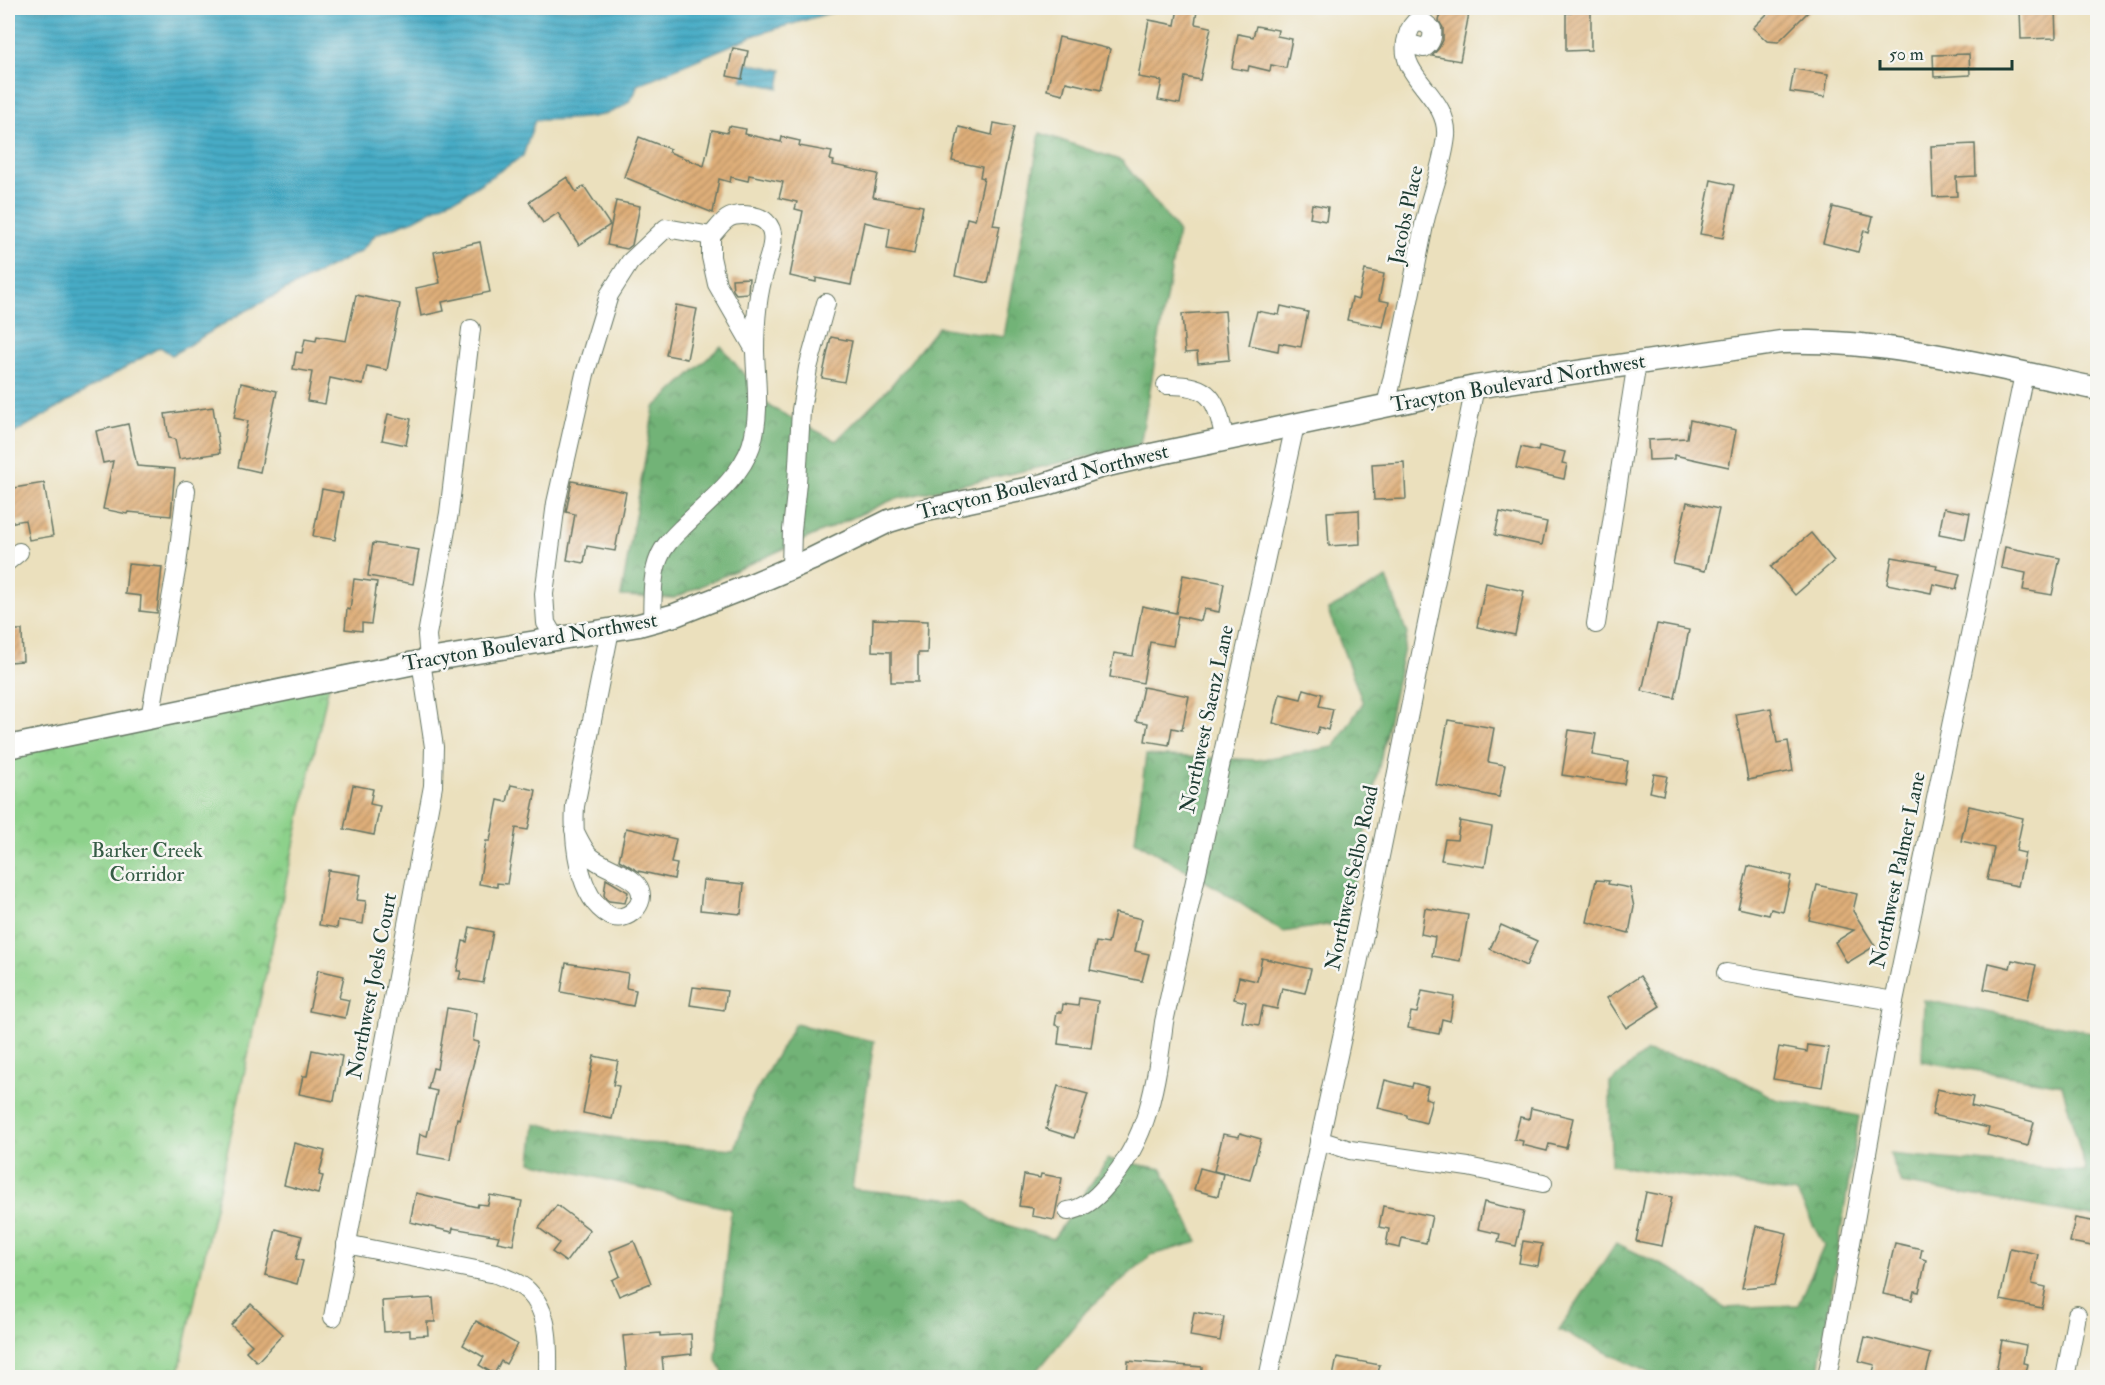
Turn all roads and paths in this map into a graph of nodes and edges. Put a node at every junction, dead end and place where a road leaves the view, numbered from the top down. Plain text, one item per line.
1 (1406, 43) dead end
2 (711, 236) junction
3 (826, 303) dead end
4 (471, 329) dead end
5 (755, 350) junction
6 (1637, 362) junction
7 (2024, 374) junction
8 (1166, 385) dead end
9 (1475, 387) junction
10 (2097, 388) edge
11 (1386, 405) junction
12 (1294, 425) junction
13 (1225, 440) junction
14 (186, 490) dead end
15 (791, 568) junction
16 (652, 621) junction
17 (1596, 624) dead end
18 (610, 630) junction
19 (556, 640) junction
20 (425, 660) junction
21 (150, 718) junction
22 (8, 747) edge
23 (574, 830) junction
24 (1726, 972) dead end
25 (1894, 1001) junction
26 (1319, 1140) junction
27 (1543, 1184) dead end
28 (1068, 1211) dead end
29 (346, 1244) junction
30 (2077, 1315) dead end
31 (333, 1317) dead end
32 (548, 1377) edge
33 (1268, 1377) edge
34 (1827, 1377) edge
35 (2065, 1377) edge

1 - 11 street, Jacobs Place
2 - 5 street
2 - 5 street
2 - 19 street
3 - 15 street
4 - 20 street, Northwest Joels Court
5 - 16 street
6 - 7 main road, Tracyton Boulevard Northwest
6 - 9 main road, Tracyton Boulevard Northwest
6 - 17 street
7 - 10 main road, Tracyton Boulevard Northwest
7 - 25 street, Northwest Palmer Lane
8 - 13 street
9 - 11 main road, Tracyton Boulevard Northwest
9 - 26 street, Northwest Selbo Road
11 - 12 main road, Tracyton Boulevard Northwest
12 - 13 main road, Tracyton Boulevard Northwest
12 - 28 street, Northwest Saenz Lane
13 - 15 main road, Tracyton Boulevard Northwest
14 - 21 street
15 - 16 main road, Tracyton Boulevard Northwest
16 - 18 main road, Tracyton Boulevard Northwest
18 - 19 main road, Tracyton Boulevard Northwest
18 - 23 street
19 - 20 main road, Tracyton Boulevard Northwest
20 - 21 main road, Tracyton Boulevard Northwest
20 - 29 street, Northwest Joels Court
21 - 22 main road, Tracyton Boulevard Northwest
23 - 23 street
24 - 25 street
25 - 34 street, Northwest Palmer Lane
26 - 27 street
26 - 33 street, Northwest Selbo Road
29 - 31 street, Northwest Joels Court
29 - 32 street
30 - 35 street

